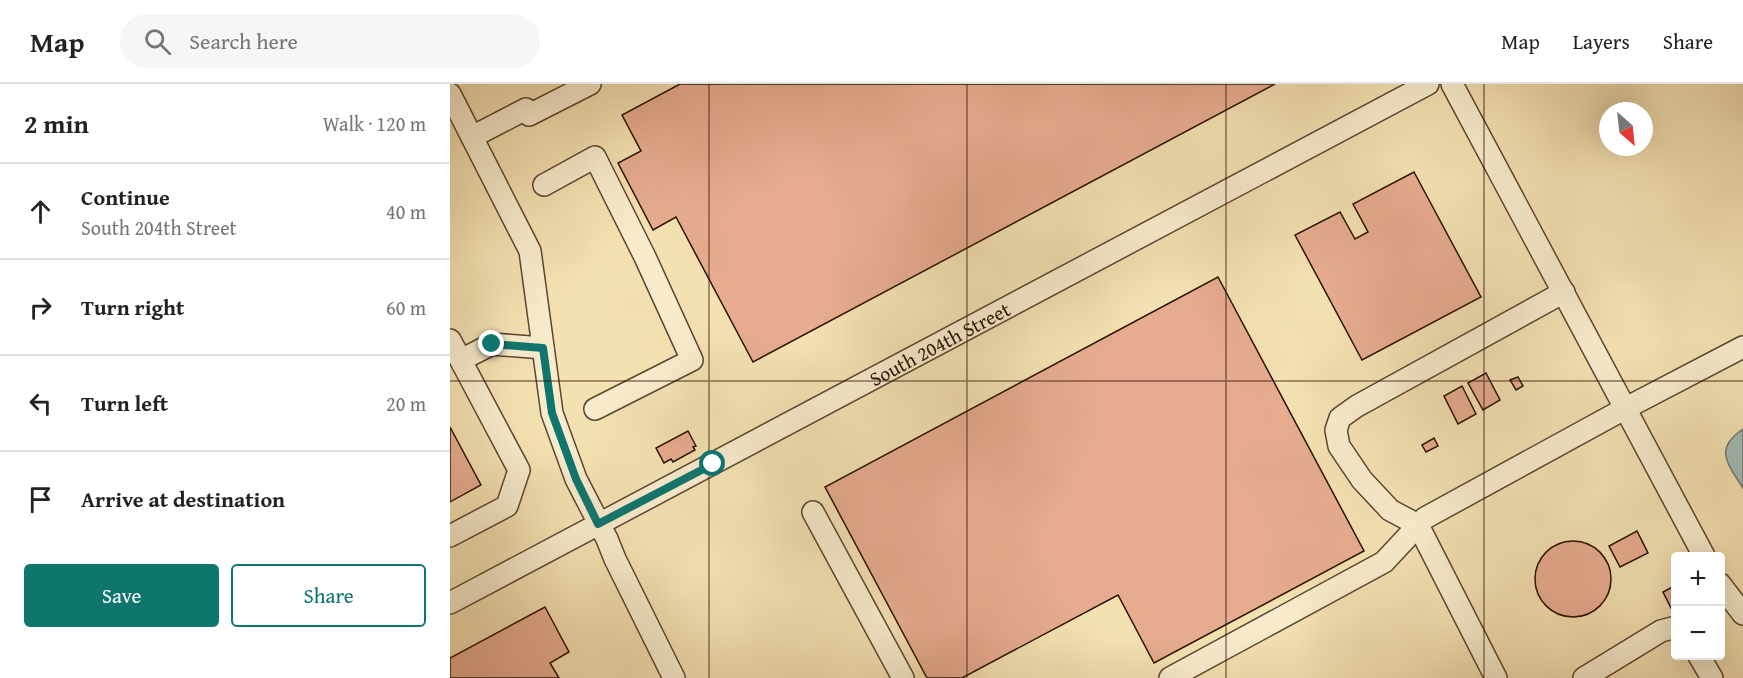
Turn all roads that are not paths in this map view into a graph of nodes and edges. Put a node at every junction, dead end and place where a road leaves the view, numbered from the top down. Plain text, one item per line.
1 (590, 84) edge
2 (1428, 84) edge
3 (1452, 84) edge
4 (450, 94) edge
5 (472, 137) junction
6 (544, 185) dead end
7 (1564, 292) junction
8 (450, 340) edge
9 (1743, 347) edge
10 (543, 348) junction
11 (461, 360) junction
12 (595, 408) dead end
13 (1626, 408) junction
14 (813, 512) dead end
15 (598, 524) junction
16 (1418, 525) junction
17 (450, 536) edge
18 (1702, 552) edge
19 (1725, 596) edge
20 (450, 603) edge
21 (1743, 614) edge
22 (1671, 629) edge
23 (1701, 660) edge
24 (674, 678) edge
25 (903, 678) edge
26 (1170, 678) edge
27 (1496, 678) edge
28 (1584, 678) edge
29 (1712, 678) edge

1 - 5 street
2 - 15 street, South 204th Street
3 - 7 street
4 - 5 street
5 - 10 street
6 - 12 street
7 - 13 street
7 - 16 street
8 - 11 street
9 - 13 street
10 - 11 street
10 - 15 street
11 - 17 street
13 - 16 street
13 - 18 street
14 - 25 street
15 - 20 street, South 204th Street
15 - 24 street
16 - 26 street
16 - 27 street
19 - 21 street
22 - 28 street
23 - 29 street

